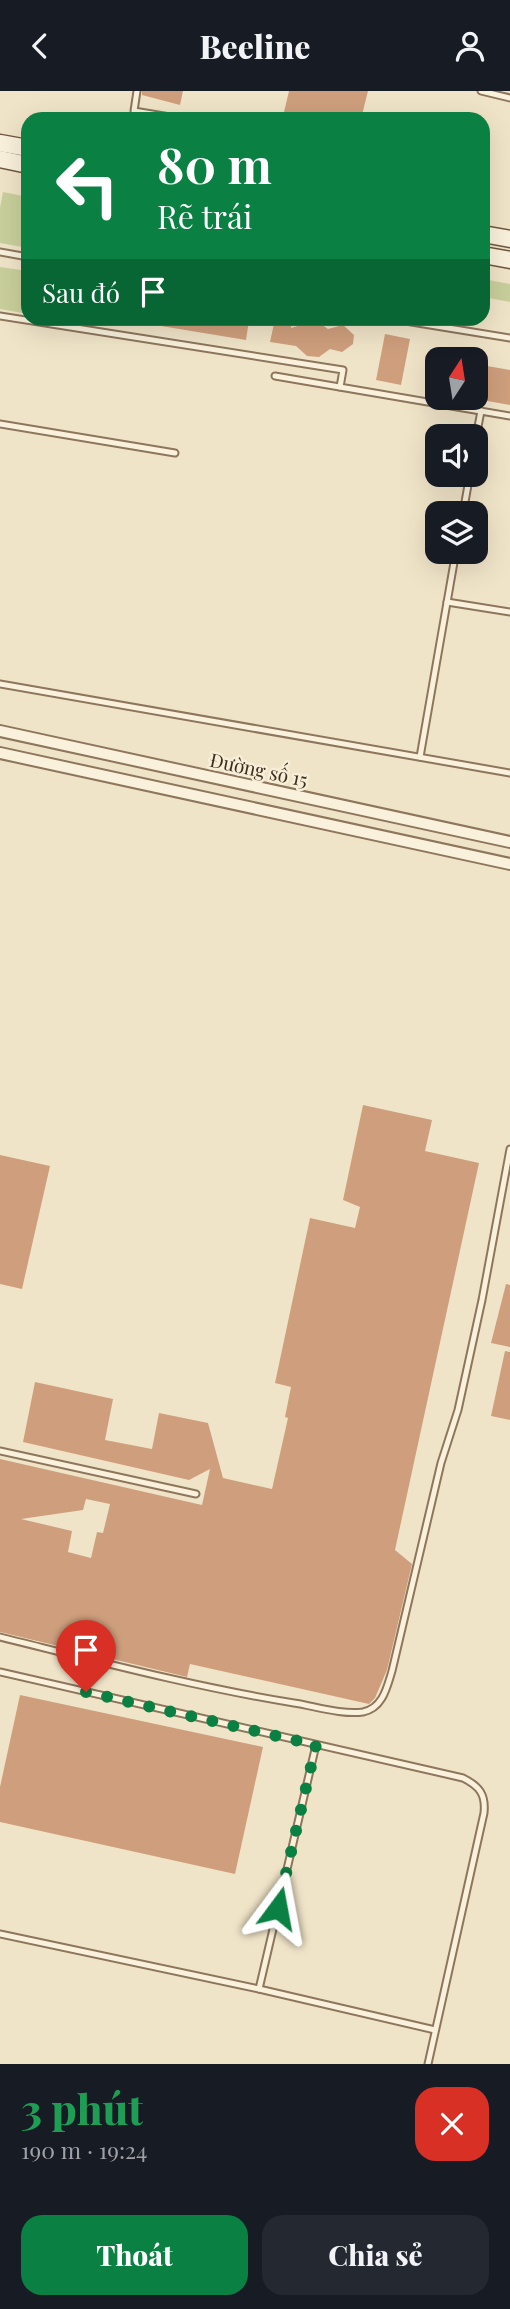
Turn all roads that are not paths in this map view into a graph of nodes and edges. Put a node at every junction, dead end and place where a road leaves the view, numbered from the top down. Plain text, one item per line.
1 (137, 91) edge
2 (481, 91) edge
3 (510, 98) edge
4 (140, 112) edge
5 (0, 143) edge
6 (21, 147) edge
7 (0, 159) edge
8 (21, 164) edge
9 (490, 235) edge
10 (510, 239) edge
11 (0, 252) edge
12 (21, 256) edge
13 (490, 256) edge
14 (510, 260) edge
15 (0, 316) edge
16 (21, 319) edge
17 (63, 326) edge
18 (436, 326) edge
19 (510, 338) edge
20 (275, 376) dead end
21 (340, 387) junction
22 (481, 411) junction
23 (510, 417) edge
24 (0, 424) edge
25 (478, 424) edge
26 (175, 453) dead end
27 (454, 564) edge
28 (447, 602) junction
29 (510, 613) edge
30 (0, 684) edge
31 (0, 730) edge
32 (0, 753) edge
33 (420, 757) junction
34 (510, 773) edge
35 (510, 842) edge
36 (510, 864) edge
37 (510, 1149) edge
38 (0, 1451) edge
39 (196, 1494) dead end
40 (0, 1637) edge
41 (0, 1672) edge
42 (316, 1745) junction
43 (0, 1934) edge
44 (259, 1989) junction
45 (435, 2030) junction
46 (428, 2064) edge

1 - 4 lane
2 - 3 lane
5 - 6 street
7 - 8 street
9 - 10 street
11 - 12 lane
13 - 14 street
15 - 16 lane
17 - 21 lane
18 - 19 lane
20 - 21 lane
21 - 22 lane
22 - 23 lane
22 - 25 lane
24 - 26 lane
27 - 28 lane
28 - 29 lane
28 - 33 lane
30 - 33 lane
31 - 35 street, Đường số 15
32 - 36 street, Đường số 15
33 - 34 lane
37 - 40 lane
38 - 39 lane
41 - 42 lane
42 - 44 lane
42 - 45 lane
43 - 44 lane
44 - 45 lane
45 - 46 lane

